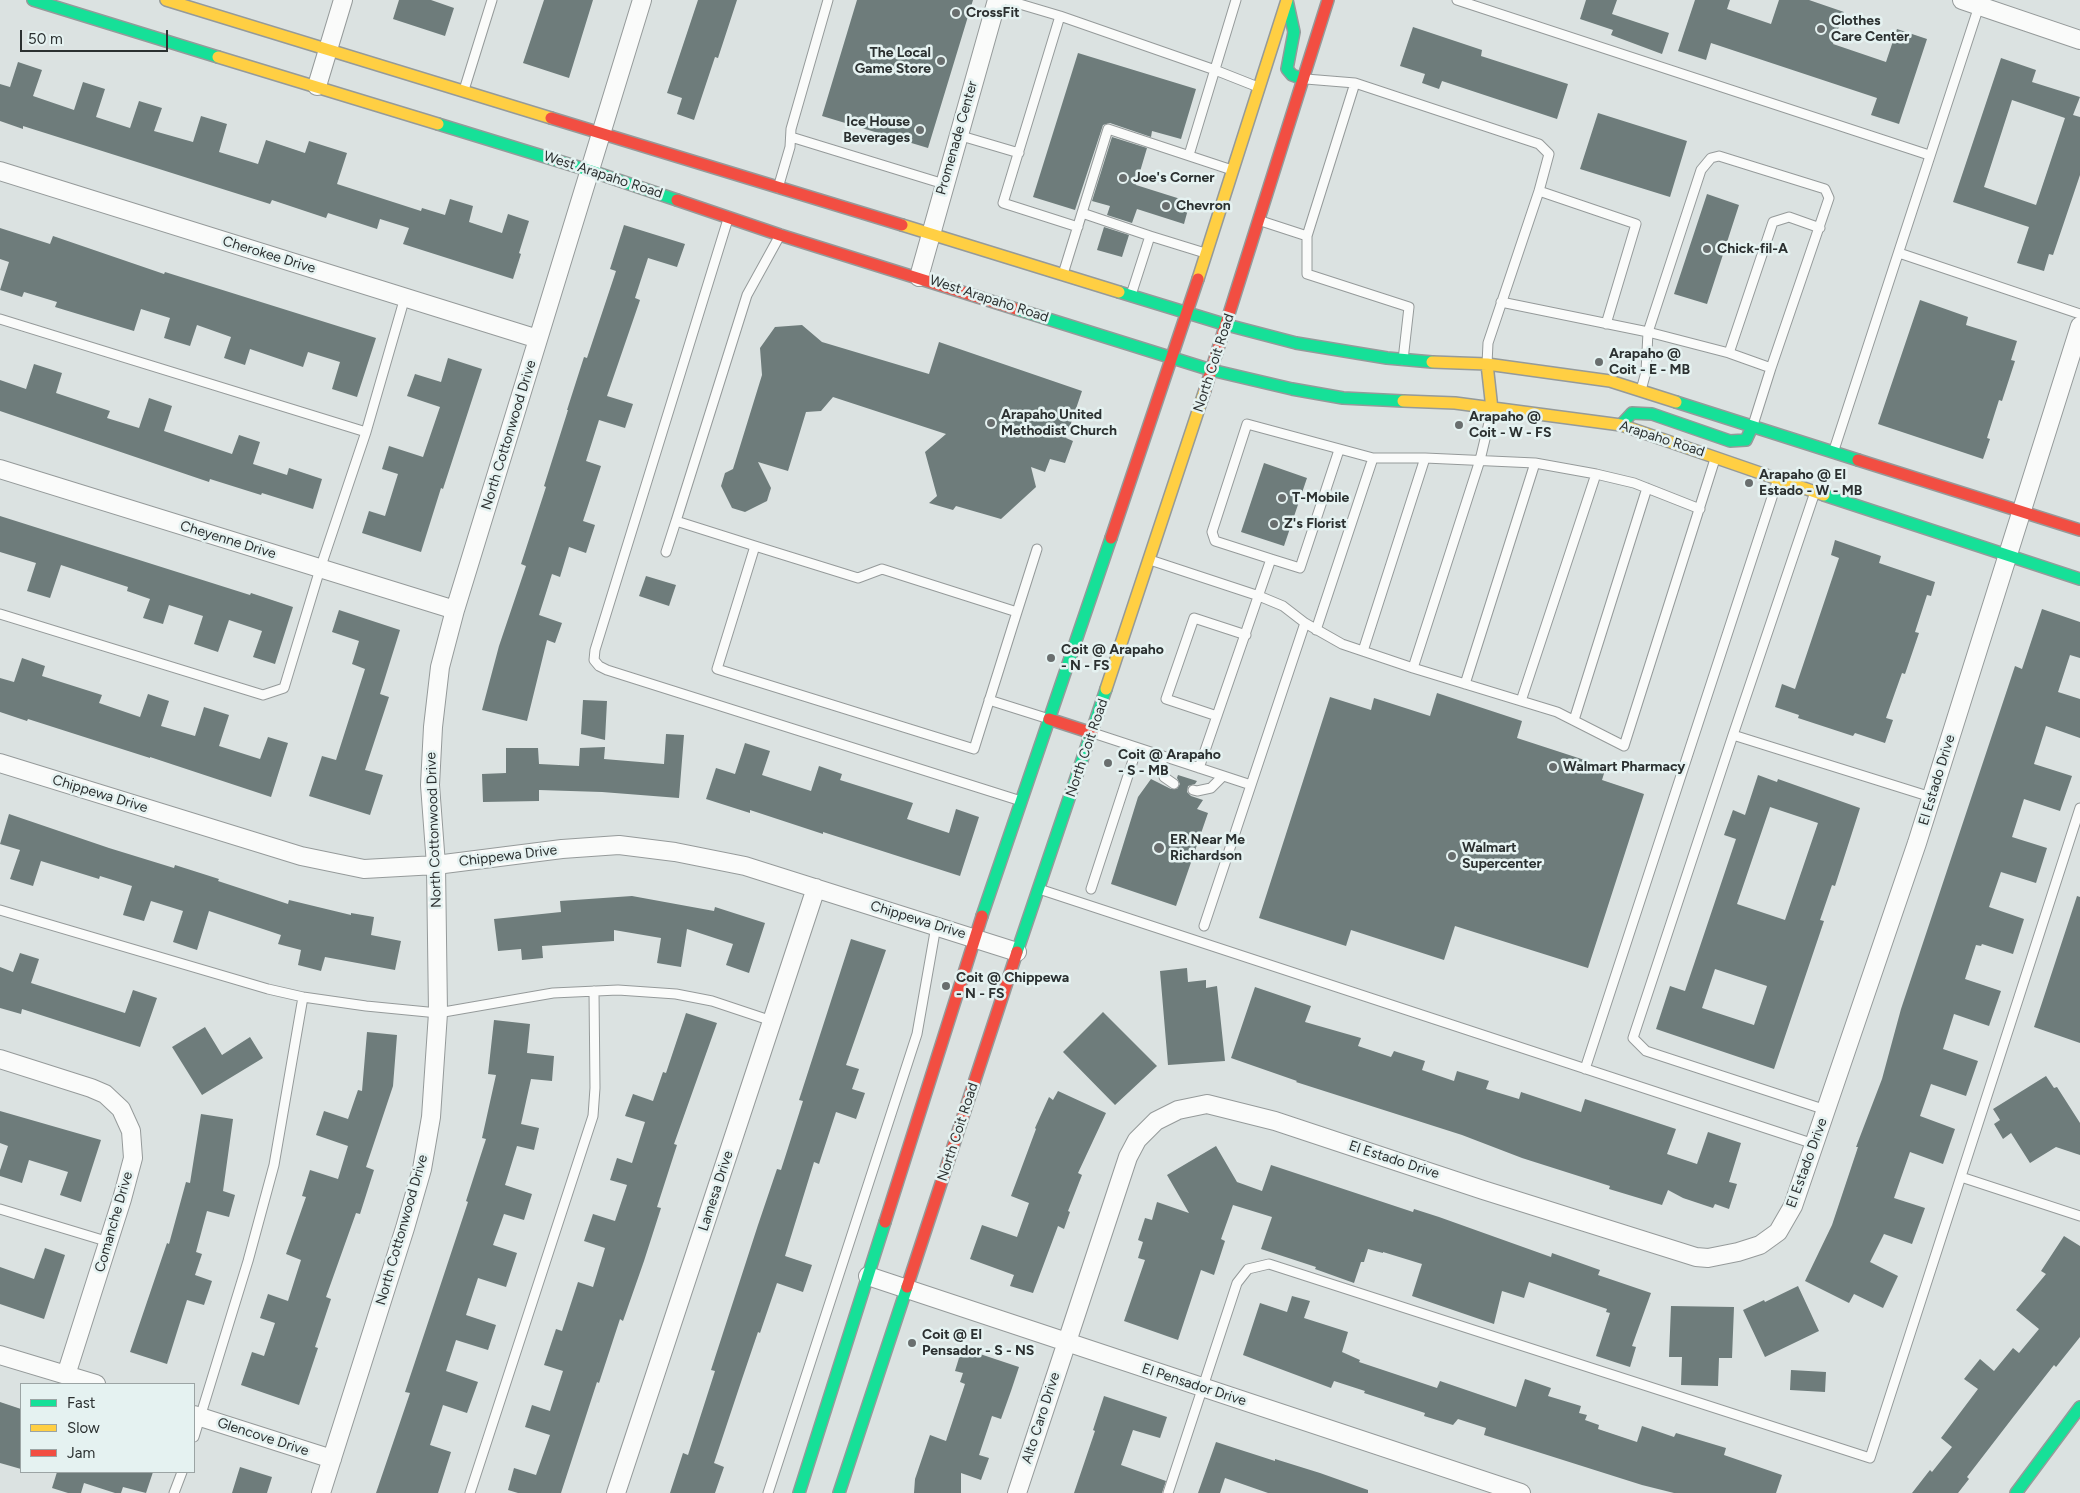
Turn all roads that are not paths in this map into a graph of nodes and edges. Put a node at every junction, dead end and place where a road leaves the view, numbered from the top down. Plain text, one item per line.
1 (33, 0) edge
2 (166, 0) edge
3 (343, 0) edge
4 (492, 0) edge
5 (642, 0) edge
6 (828, 0) edge
7 (997, 0) edge
8 (1006, 0) edge
9 (1236, 0) edge
10 (1287, 0) edge
11 (1328, 0) edge
12 (1458, 0) edge
13 (1962, 0) edge
14 (193, 4) edge
15 (1979, 6) junction
16 (1060, 16) junction
17 (2080, 40) edge
18 (328, 50) junction
19 (1215, 70) junction
20 (1303, 79) junction
21 (1355, 83) junction
22 (316, 86) junction
23 (1259, 87) junction
24 (463, 92) junction
25 (601, 134) junction
26 (958, 135) junction
27 (791, 137) junction
28 (1019, 153) junction
29 (1189, 154) junction
30 (1929, 155) junction
31 (1233, 170) junction
32 (0, 171) edge
33 (591, 171) junction
34 (944, 184) junction
35 (778, 188) junction
36 (1539, 191) junction
37 (1082, 213) junction
38 (729, 217) junction
39 (1259, 221) junction
40 (1078, 227) junction
41 (1820, 228) junction
42 (930, 234) junction
43 (780, 235) junction
44 (1150, 236) junction
45 (1307, 236) junction
46 (1899, 253) junction
47 (1206, 254) junction
48 (1063, 274) junction
49 (919, 277) junction
50 (1130, 295) junction
51 (405, 297) junction
52 (1501, 302) junction
53 (1187, 313) junction
54 (2080, 314) edge
55 (0, 319) edge
56 (1606, 324) junction
57 (1227, 325) junction
58 (2080, 326) edge
59 (1648, 332) junction
60 (538, 339) junction
61 (1729, 353) junction
62 (1170, 358) junction
63 (1403, 361) junction
64 (1487, 364) junction
65 (1771, 368) junction
66 (1211, 370) junction
67 (1641, 390) junction
68 (1492, 409) junction
69 (1622, 425) junction
70 (1752, 427) junction
71 (366, 432) junction
72 (1339, 450) junction
73 (1833, 453) junction
74 (1716, 456) junction
75 (1373, 458) junction
76 (1425, 458) junction
77 (1480, 460) junction
78 (1535, 463) junction
79 (0, 470) edge
80 (1596, 474) junction
81 (1778, 479) junction
82 (1648, 488) junction
83 (1816, 492) junction
84 (1700, 509) junction
85 (2022, 511) junction
86 (676, 521) junction
87 (2080, 530) edge
88 (756, 546) junction
89 (1037, 549) dead end
90 (666, 552) dead end
91 (2008, 554) junction
92 (1272, 559) junction
93 (1150, 560) junction
94 (320, 569) junction
95 (2080, 579) edge
96 (1259, 596) junction
97 (455, 610) junction
98 (1017, 612) junction
99 (0, 614) edge
100 (1306, 623) junction
101 (1316, 630) junction
102 (1246, 635) junction
103 (1363, 651) junction
104 (1413, 668) junction
105 (1464, 684) junction
106 (989, 700) junction
107 (1521, 701) junction
108 (1217, 716) junction
109 (1049, 719) junction
110 (1574, 720) junction
111 (1092, 733) junction
112 (1733, 735) junction
113 (1137, 748) junction
114 (1161, 756) junction
115 (0, 763) edge
116 (1199, 768) junction
117 (1223, 776) junction
118 (1174, 784) dead end
119 (1251, 785) junction
120 (1193, 790) dead end
121 (1932, 797) junction
122 (1022, 801) junction
123 (2080, 808) edge
124 (436, 865) junction
125 (816, 888) junction
126 (1039, 889) junction
127 (1091, 889) dead end
128 (0, 910) edge
129 (936, 926) junction
130 (1204, 926) dead end
131 (975, 938) junction
132 (1017, 952) junction
133 (594, 991) junction
134 (303, 997) junction
135 (438, 1012) junction
136 (772, 1021) junction
137 (0, 1059) edge
138 (1585, 1069) junction
139 (1826, 1110) junction
140 (1814, 1144) junction
141 (1961, 1176) junction
142 (0, 1209) edge
143 (2080, 1216) edge
144 (109, 1242) junction
145 (868, 1276) junction
146 (906, 1289) junction
147 (1066, 1342) junction
148 (0, 1354) edge
149 (66, 1375) junction
150 (93, 1383) edge
151 (1202, 1388) junction
152 (2080, 1407) edge
153 (197, 1416) edge
154 (195, 1430) edge
155 (332, 1459) junction
156 (182, 1473) edge
157 (174, 1493) edge
158 (321, 1493) edge
159 (470, 1493) edge
160 (616, 1493) edge
161 (768, 1493) edge
162 (799, 1493) edge
163 (839, 1493) edge
164 (1017, 1493) edge
165 (1168, 1493) edge
166 (1520, 1493) edge
167 (2016, 1493) edge

1 - 22 main road, West Arapaho Road
2 - 14 main road
3 - 18 street
4 - 24 lane
5 - 25 street, North Cottonwood Drive
6 - 27 lane
7 - 26 street, Promenade Center
8 - 16 lane
9 - 19 lane
10 - 20 main road
10 - 23 main road
11 - 20 main road, North Coit Road
12 - 30 lane
13 - 15 street
14 - 18 main road
15 - 17 street
15 - 30 lane
16 - 19 lane
16 - 28 lane
18 - 22 street
18 - 24 main road
19 - 23 lane
19 - 29 lane
20 - 21 lane
20 - 39 main road, North Coit Road
21 - 36 lane
21 - 45 lane
22 - 33 main road, West Arapaho Road
23 - 31 main road
24 - 25 main road
25 - 33 street, North Cottonwood Drive
25 - 35 main road
26 - 28 lane
26 - 34 street, Promenade Center
27 - 34 lane
27 - 35 lane
28 - 40 lane
29 - 31 lane
29 - 37 lane
30 - 46 lane
31 - 47 main road
32 - 51 street, Cherokee Drive
33 - 38 main road, West Arapaho Road
33 - 60 street, North Cottonwood Drive
34 - 42 street, Promenade Center
35 - 42 main road
36 - 52 lane
36 - 56 lane
37 - 40 lane
37 - 44 lane
38 - 43 main road, West Arapaho Road
38 - 122 lane
39 - 45 lane
39 - 57 main road, North Coit Road
40 - 48 lane
41 - 59 lane
41 - 61 lane
41 - 65 lane
42 - 48 main road
42 - 49 street, Promenade Center
43 - 49 main road, West Arapaho Road
43 - 86 lane
44 - 47 lane
44 - 50 lane
45 - 63 lane
46 - 54 lane
46 - 73 lane
47 - 53 main road
48 - 50 main road
49 - 62 main road, West Arapaho Road
50 - 53 main road
51 - 60 street, Cherokee Drive
51 - 71 lane
52 - 56 lane
52 - 64 lane
53 - 57 main road
53 - 62 main road
55 - 71 lane
56 - 59 lane
57 - 63 main road
57 - 66 main road, North Coit Road
58 - 85 street, El Estado Drive
59 - 61 lane
59 - 67 lane
60 - 97 street, North Cottonwood Drive
61 - 65 lane
62 - 66 main road, Arapaho Road
62 - 109 main road
63 - 64 main road
64 - 67 main road
64 - 68 main road
65 - 70 lane
66 - 68 main road, Arapaho Road
66 - 93 main road, North Coit Road
67 - 70 main road
68 - 69 main road, Arapaho Road
68 - 77 lane
69 - 70 main road
69 - 74 main road, Arapaho Road
70 - 73 main road
71 - 94 lane
72 - 75 lane
72 - 92 lane
72 - 92 lane
73 - 85 main road
74 - 81 main road, Arapaho Road
74 - 84 lane
75 - 76 lane
75 - 101 lane
76 - 77 lane
76 - 103 lane
77 - 78 lane
77 - 104 lane
78 - 80 lane
78 - 105 lane
79 - 94 street, Cheyenne Drive
80 - 82 lane
80 - 107 lane
81 - 83 main road, Arapaho Road
81 - 138 lane
82 - 84 lane
82 - 110 lane
83 - 91 main road, Arapaho Road
83 - 112 lane
84 - 110 lane
85 - 87 main road
85 - 91 street, El Estado Drive
86 - 88 lane
86 - 90 lane
88 - 98 lane
88 - 106 lane
89 - 98 lane
91 - 95 main road, Arapaho Road
91 - 121 street, El Estado Drive
92 - 96 lane
93 - 96 lane
93 - 111 main road, North Coit Road
94 - 97 street, Cheyenne Drive
94 - 99 lane
96 - 100 lane
96 - 102 lane
97 - 124 street, North Cottonwood Drive
98 - 106 lane
100 - 101 lane
100 - 119 lane
101 - 103 lane
102 - 108 lane
102 - 108 lane
103 - 104 lane
104 - 105 lane
105 - 107 lane
106 - 109 lane
107 - 110 lane
108 - 116 lane
109 - 111 main road
109 - 122 main road
111 - 113 lane
111 - 126 main road, North Coit Road
112 - 121 lane
112 - 139 lane
113 - 114 lane
113 - 127 lane
114 - 116 lane
114 - 118 lane
115 - 124 street, Chippewa Drive
116 - 117 lane
117 - 119 lane
117 - 120 lane
119 - 130 lane
121 - 139 street, El Estado Drive
122 - 131 main road
123 - 141 lane
124 - 125 street, Chippewa Drive
124 - 135 street, North Cottonwood Drive
125 - 129 street, Chippewa Drive
125 - 136 street, Lamesa Drive
126 - 132 main road, North Coit Road
126 - 138 lane
128 - 134 lane
129 - 131 street, Chippewa Drive
129 - 161 lane
131 - 132 street, Chippewa Drive
131 - 145 main road
132 - 146 main road, North Coit Road
133 - 135 lane
133 - 136 lane
133 - 159 lane
134 - 135 lane
134 - 153 lane
135 - 155 street, North Cottonwood Drive
136 - 160 street, Lamesa Drive
137 - 144 street, Comanche Drive
138 - 140 lane
139 - 140 street, El Estado Drive
140 - 147 street, El Estado Drive
141 - 143 lane
141 - 151 lane
142 - 144 lane
144 - 149 street, Comanche Drive
145 - 146 street, El Pensador Drive
145 - 162 main road
146 - 147 street, El Pensador Drive
146 - 163 main road, North Coit Road
147 - 151 street, El Pensador Drive
147 - 164 street, Alto Caro Drive
148 - 149 street
149 - 150 street
151 - 165 lane
151 - 166 street, El Pensador Drive
152 - 167 main road
153 - 154 lane
153 - 155 street, Glencove Drive
155 - 158 street, North Cottonwood Drive
156 - 157 lane

